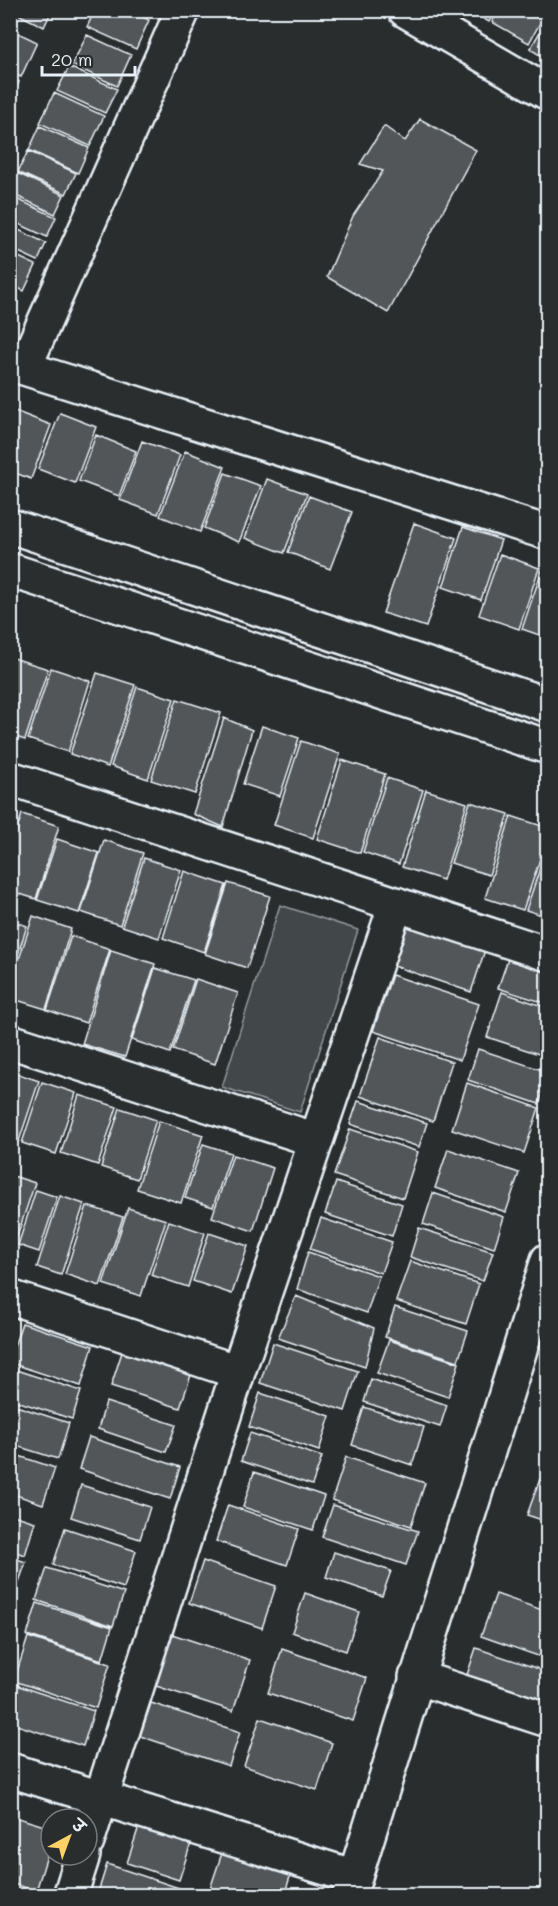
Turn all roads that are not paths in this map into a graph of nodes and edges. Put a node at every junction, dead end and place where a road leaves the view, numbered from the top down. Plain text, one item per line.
1 (183, 10) edge
2 (405, 10) edge
3 (548, 93) edge
4 (17, 365) edge
5 (10, 526) edge
6 (548, 533) edge
7 (10, 570) edge
8 (548, 705) edge
9 (548, 747) edge
10 (10, 778) edge
11 (396, 904) junction
12 (548, 954) edge
13 (10, 1041) edge
14 (316, 1140) junction
15 (548, 1260) edge
16 (10, 1297) edge
17 (238, 1372) junction
18 (416, 1677) junction
19 (548, 1720) edge
20 (10, 1770) edge
21 (101, 1798) junction
22 (98, 1807) edge
23 (79, 1867) edge
24 (352, 1886) edge
25 (70, 1896) edge

1 - 4 street
2 - 3 street
4 - 6 street
5 - 8 street
7 - 9 street
10 - 11 street
11 - 12 street
11 - 14 street
13 - 14 street
14 - 17 street
15 - 18 street
16 - 17 street
17 - 21 street
18 - 19 street
18 - 24 street
20 - 21 street
21 - 22 street
21 - 24 street
23 - 25 street

